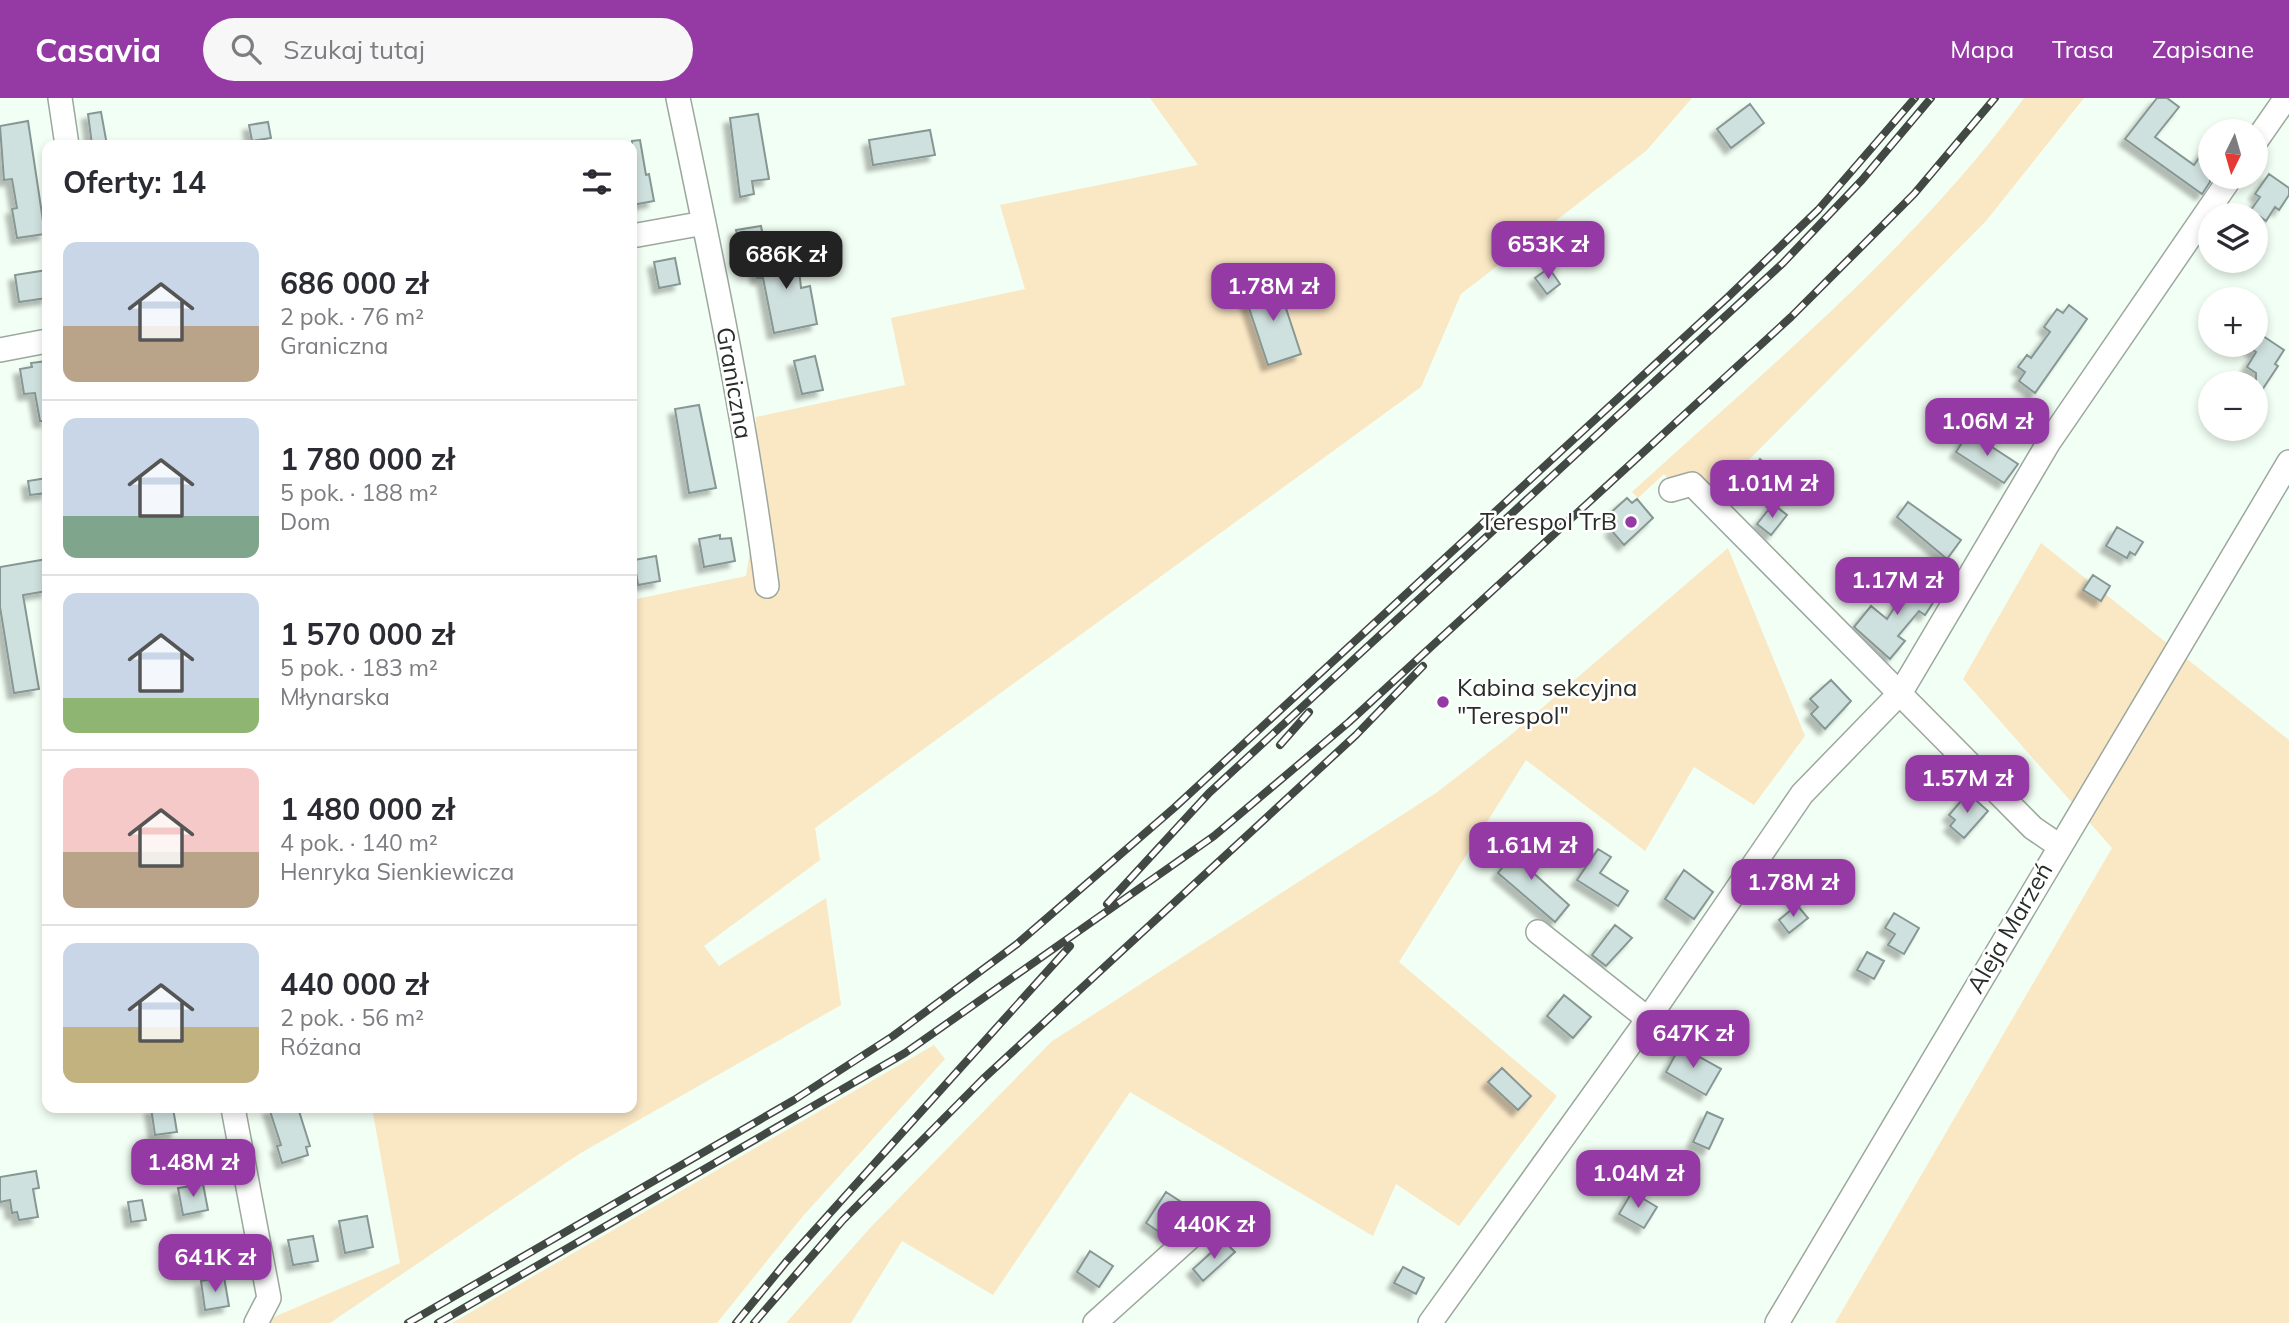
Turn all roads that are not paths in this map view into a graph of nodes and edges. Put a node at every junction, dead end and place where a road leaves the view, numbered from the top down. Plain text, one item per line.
1 (60, 98) edge
2 (678, 98) edge
3 (2286, 98) edge
4 (2268, 124) edge
5 (66, 140) edge
6 (2223, 189) edge
7 (704, 223) junction
8 (637, 235) edge
9 (42, 342) edge
10 (0, 350) edge
11 (2289, 462) edge
12 (1671, 490) dead end
13 (767, 586) dead end
14 (1901, 692) junction
15 (2058, 845) junction
16 (1538, 932) dead end
17 (1648, 1019) junction
18 (234, 1113) edge
19 (1207, 1222) dead end
20 (256, 1323) edge
21 (1095, 1323) edge
22 (1430, 1323) edge
23 (1777, 1323) edge

1 - 5 street
2 - 7 street, Graniczna
3 - 4 street
6 - 14 street
7 - 8 street
7 - 13 street, Graniczna
9 - 10 street
11 - 15 street, Aleja Marzeń
12 - 14 street
14 - 15 street
14 - 17 street
15 - 23 street, Aleja Marzeń
16 - 17 street
17 - 22 street
18 - 20 street
19 - 21 street

